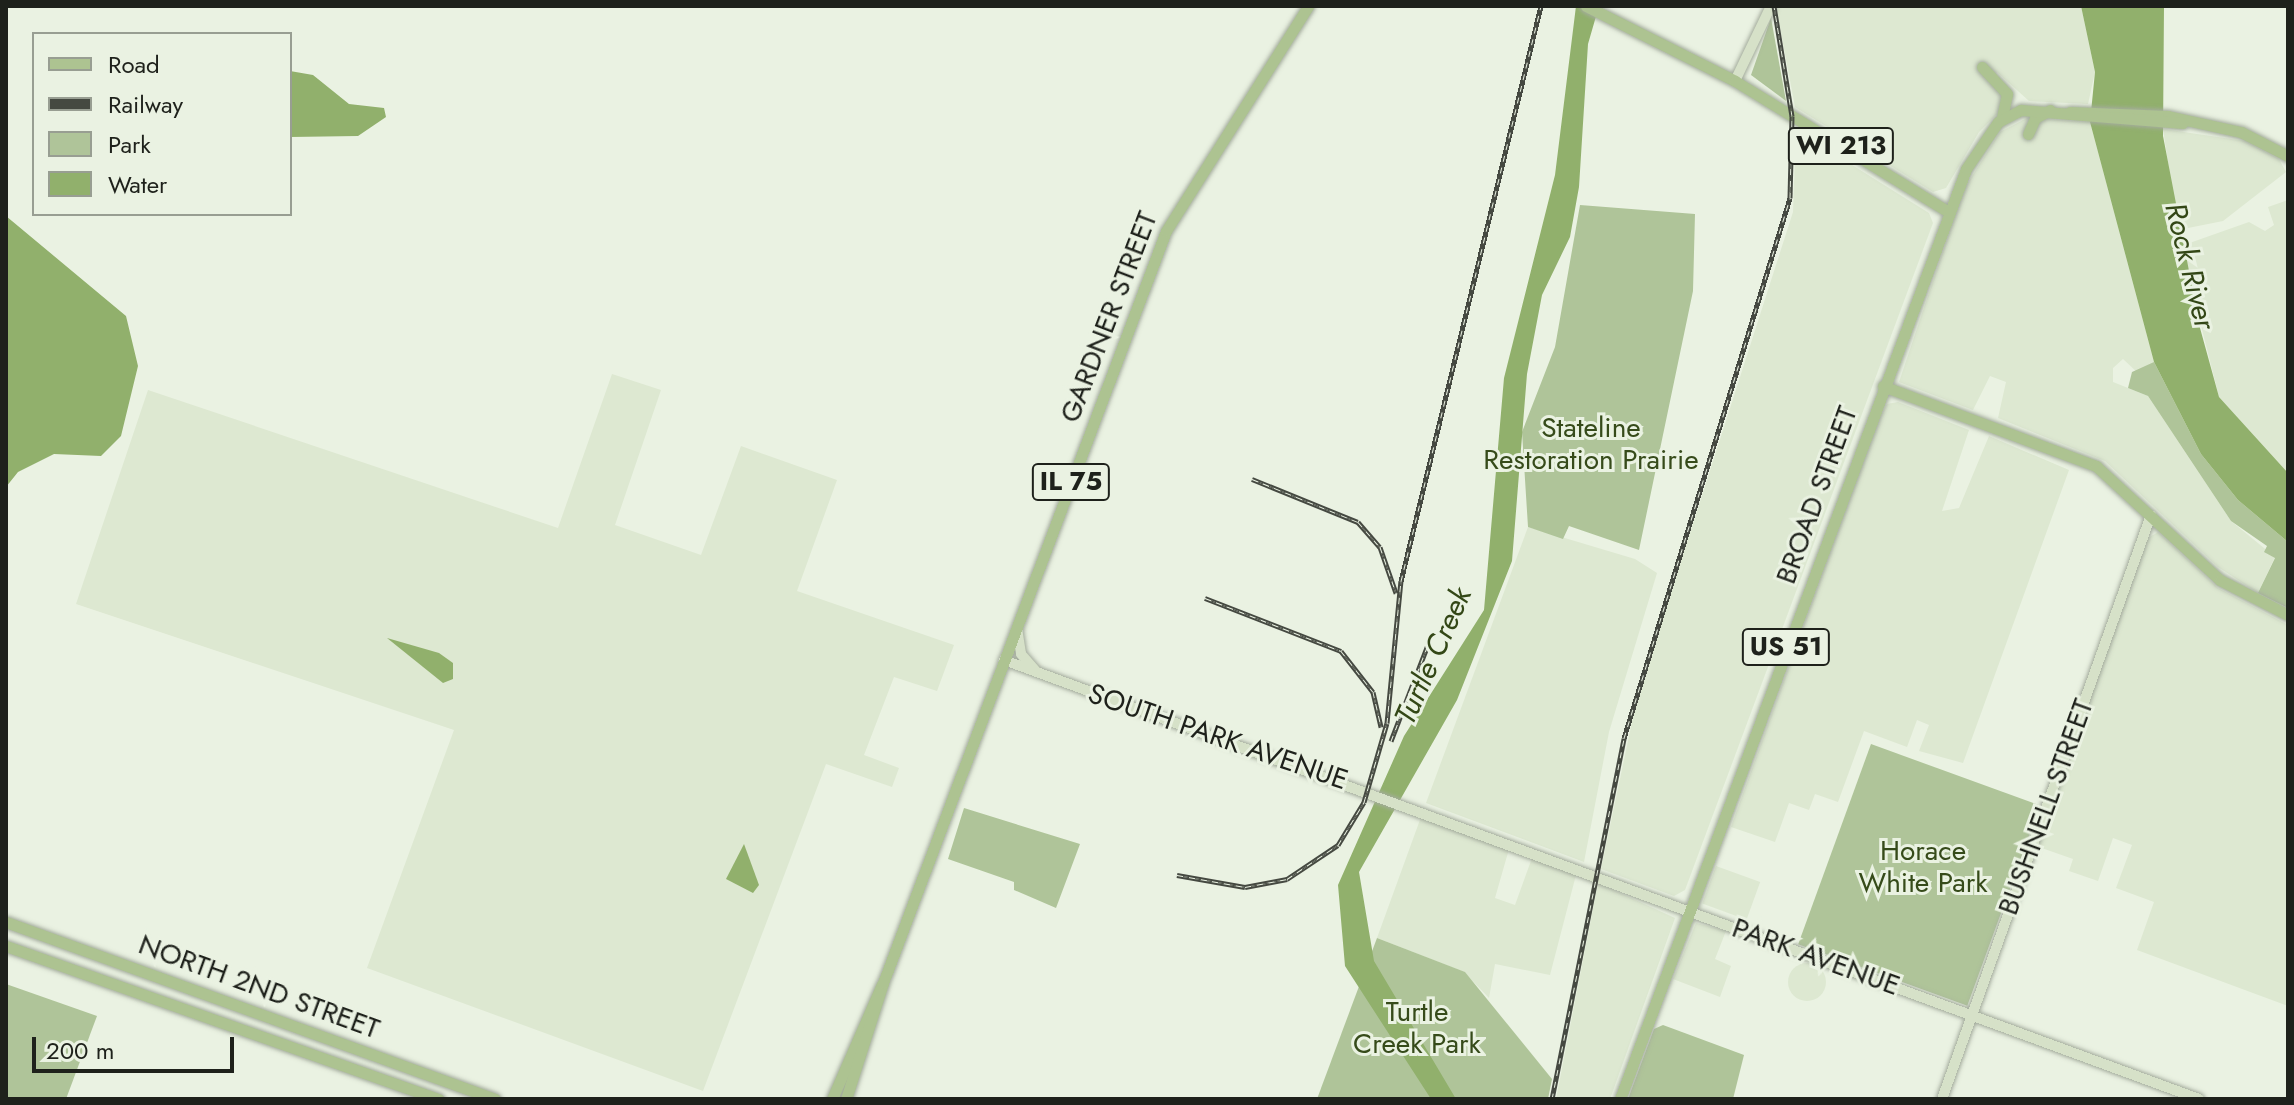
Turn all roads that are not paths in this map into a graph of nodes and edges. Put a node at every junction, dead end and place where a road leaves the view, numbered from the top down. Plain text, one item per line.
1 (1308, 6) edge
2 (1586, 6) edge
3 (1771, 6) edge
4 (1982, 67) dead end
5 (1735, 81) junction
6 (2052, 109) junction
7 (2001, 120) junction
8 (2028, 134) dead end
9 (2288, 156) edge
10 (1947, 211) junction
11 (1883, 386) junction
12 (2151, 515) junction
13 (2288, 615) edge
14 (1017, 624) junction
15 (1004, 660) junction
16 (1037, 672) junction
17 (1434, 813) joint
18 (1690, 909) junction
19 (6, 922) edge
20 (6, 946) edge
21 (883, 983) junction
22 (1972, 1015) junction
23 (423, 1096) edge
24 (439, 1099) edge
25 (495, 1099) edge
26 (832, 1099) edge
27 (846, 1099) edge
28 (1620, 1099) edge
29 (1942, 1099) edge
30 (2199, 1099) edge

1 - 14 main road, GARDNER STREET / IL 75
2 - 5 main road, WI 213
3 - 5 street
4 - 7 main road
5 - 10 main road, WI 213
6 - 7 main road
6 - 8 main road
6 - 9 main road
7 - 10 main road, BROAD STREET
10 - 11 main road, BROAD STREET
11 - 12 main road
11 - 18 main road, BROAD STREET / US 51
12 - 13 main road
12 - 22 street, BUSHNELL STREET
14 - 15 main road, GARDNER STREET / IL 75
14 - 16 street
15 - 16 street, SOUTH PARK AVENUE
15 - 21 main road, GARDNER STREET / IL 75
16 - 17 street, SOUTH PARK AVENUE
17 - 18 street, PARK AVENUE
18 - 22 street, PARK AVENUE
18 - 28 main road, BROAD STREET / US 51
19 - 25 main road, NORTH 2ND STREET
20 - 23 main road, NORTH 2ND STREET
21 - 26 main road, GARDNER STREET / IL 75
21 - 27 main road, GARDNER STREET / IL 75
22 - 29 street, BUSHNELL STREET
22 - 30 street, PARK AVENUE
23 - 24 main road, NORTH 2ND STREET

